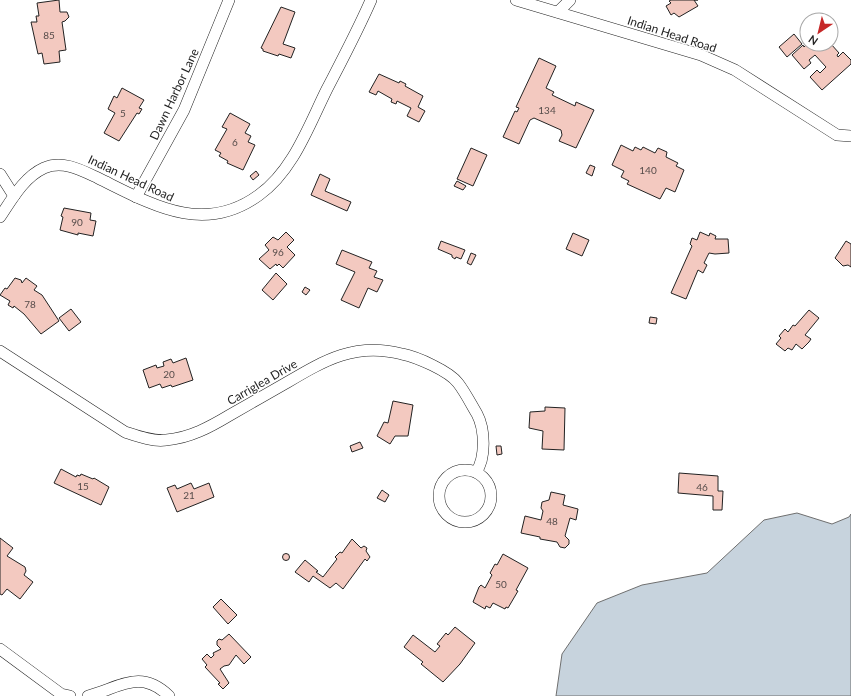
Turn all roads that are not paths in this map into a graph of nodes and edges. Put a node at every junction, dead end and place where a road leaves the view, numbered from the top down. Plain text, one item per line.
1 (229, 0) edge
2 (371, 0) edge
3 (516, 0) edge
4 (570, 0) edge
5 (558, 12) junction
6 (851, 136) edge
7 (0, 174) edge
8 (14, 196) junction
9 (136, 197) junction
10 (0, 217) edge
11 (0, 351) edge
12 (476, 472) junction
13 (0, 649) edge
14 (70, 696) edge
15 (88, 696) edge
16 (169, 696) edge

1 - 9 street, Dawn Harbor Lane
2 - 9 street, Indian Head Road
3 - 5 street, Indian Head Road
4 - 5 street
5 - 6 street, Indian Head Road
7 - 8 street
8 - 9 street, Indian Head Road
8 - 10 street, Indian Head Road
11 - 12 street, Carriglea Drive
12 - 12 street
13 - 14 street
15 - 16 street

